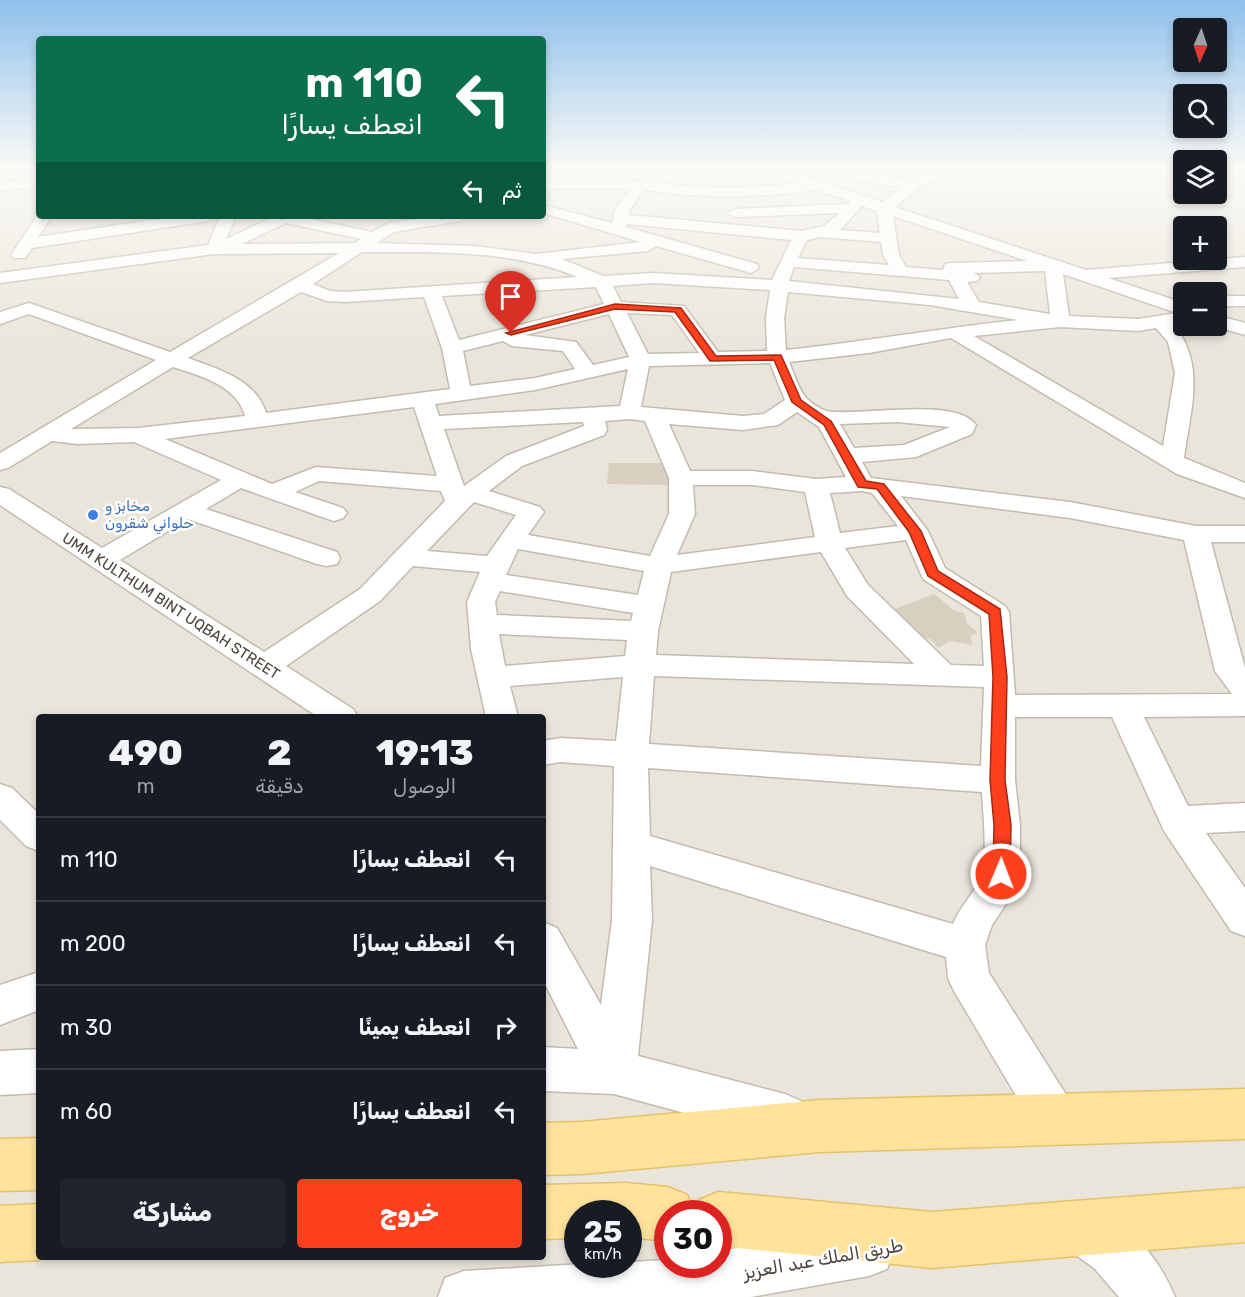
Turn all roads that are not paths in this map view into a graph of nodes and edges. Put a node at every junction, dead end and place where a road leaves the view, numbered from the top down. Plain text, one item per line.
1 (35, 231) edge
2 (90, 231) edge
3 (222, 231) edge
4 (258, 231) edge
5 (348, 231) edge
6 (382, 231) edge
7 (642, 231) edge
8 (754, 231) edge
9 (829, 231) edge
10 (887, 231) edge
11 (942, 231) edge
12 (822, 233) junction
13 (368, 235) junction
14 (801, 236) junction
15 (888, 238) junction
16 (26, 244) junction
17 (660, 244) junction
18 (214, 249) junction
19 (531, 257) junction
20 (1245, 262) edge
21 (901, 272) junction
22 (784, 273) junction
23 (1054, 274) junction
24 (1079, 274) junction
25 (955, 276) junction
26 (2, 278) edge
27 (300, 285) junction
28 (431, 291) junction
29 (608, 294) junction
30 (1227, 301) edge
31 (1245, 301) edge
32 (1173, 306) edge
33 (972, 307) junction
34 (1173, 310) edge
35 (1160, 311) junction
36 (1173, 314) edge
37 (0, 318) edge
38 (1060, 321) junction
39 (1227, 323) edge
40 (1245, 329) edge
41 (954, 332) junction
42 (490, 338) junction
43 (452, 348) junction
44 (777, 357) junction
45 (173, 358) junction
46 (713, 359) junction
47 (641, 360) junction
48 (588, 373) junction
49 (489, 390) junction
50 (461, 393) junction
51 (422, 398) junction
52 (797, 402) junction
53 (642, 414) junction
54 (593, 415) junction
55 (821, 418) junction
56 (498, 419) junction
57 (257, 421) junction
58 (430, 423) junction
59 (50, 434) junction
60 (138, 435) junction
61 (846, 456) junction
62 (1172, 461) junction
63 (0, 463) edge
64 (239, 478) junction
65 (681, 478) junction
66 (871, 485) junction
67 (816, 486) junction
68 (1245, 490) edge
69 (272, 493) junction
70 (460, 493) junction
71 (4, 501) edge
72 (185, 510) junction
73 (334, 513) dead end
74 (915, 531) junction
75 (1196, 534) junction
76 (1245, 534) edge
77 (511, 540) junction
78 (829, 543) junction
79 (406, 557) junction
80 (327, 558) dead end
81 (101, 560) junction
82 (659, 566) junction
83 (493, 573) junction
84 (646, 618) junction
85 (483, 624) junction
86 (640, 664) junction
87 (264, 666) junction
88 (944, 675) junction
89 (493, 677) junction
90 (1240, 677) edge
91 (1000, 692) junction
92 (1245, 705) edge
93 (1123, 706) junction
94 (337, 714) edge
95 (501, 714) edge
96 (546, 752) edge
97 (631, 755) junction
98 (998, 780) junction
99 (0, 798) edge
100 (1245, 817) edge
101 (1177, 821) junction
102 (36, 833) edge
103 (631, 845) junction
104 (1245, 918) edge
105 (965, 945) junction
106 (546, 946) edge
107 (36, 992) edge
108 (0, 1005) edge
109 (546, 1069) edge
110 (36, 1071) edge
111 (614, 1072) junction
112 (0, 1073) edge
113 (1245, 1114) edge
114 (1056, 1120) junction
115 (820, 1126) junction
116 (546, 1149) edge
117 (36, 1164) edge
118 (0, 1165) edge
119 (546, 1212) edge
120 (654, 1213) edge
121 (1245, 1215) edge
122 (732, 1220) edge
123 (1080, 1227) junction
124 (36, 1232) edge
125 (0, 1234) edge
126 (932, 1240) junction
127 (667, 1292) edge
128 (582, 1294) edge
129 (464, 1297) edge
130 (1149, 1297) edge

1 - 16 street
2 - 16 street
3 - 18 street
4 - 18 street
5 - 13 street
6 - 13 street
7 - 17 street
8 - 14 street
9 - 12 street
10 - 15 street
11 - 23 street
12 - 14 street
12 - 15 street
13 - 18 street
13 - 19 street
13 - 27 street
14 - 22 street
15 - 21 street
16 - 26 street
17 - 19 street
17 - 22 street
18 - 26 street
19 - 29 street
20 - 24 street
21 - 22 street
21 - 25 street
22 - 29 street
22 - 33 street
22 - 44 street
23 - 24 street
23 - 25 street
23 - 38 street
24 - 35 street
25 - 33 street
27 - 28 street
27 - 45 street
28 - 29 street
28 - 43 street
29 - 42 street
29 - 46 street
29 - 47 street
30 - 31 street
32 - 35 street
33 - 38 street
34 - 35 street
35 - 36 street
35 - 38 street
35 - 62 street
37 - 45 street
38 - 41 street
39 - 40 street
41 - 44 street
41 - 62 street
42 - 43 street
42 - 48 street
43 - 50 street
44 - 46 street
44 - 52 street
45 - 57 street
45 - 59 street
46 - 47 street
47 - 48 street
47 - 53 street
48 - 49 street
49 - 50 street
49 - 56 street
50 - 51 street
51 - 57 street
51 - 58 street
52 - 53 street
52 - 55 street
53 - 54 street
53 - 65 street
54 - 56 street
54 - 70 street
55 - 61 street
55 - 61 street
56 - 58 street
57 - 60 street
58 - 70 street
59 - 60 street
59 - 63 street
60 - 64 street
61 - 66 street
62 - 68 street
64 - 69 street
64 - 72 street
65 - 67 street
65 - 82 street
66 - 67 street
66 - 74 street
66 - 75 street
67 - 78 street
69 - 70 street
69 - 73 street
70 - 77 street
70 - 79 street
71 - 81 street, UMM KULTHUM BINT UQBAH STREET
72 - 80 street
72 - 81 street
74 - 78 street
74 - 91 street
75 - 76 street
75 - 90 street
77 - 82 street
77 - 83 street
78 - 82 street
78 - 88 street
79 - 83 street
79 - 87 street
81 - 87 street, UMM KULTHUM BINT UQBAH STREET
82 - 84 street
83 - 84 street
83 - 85 street
84 - 85 street
84 - 86 street
85 - 89 street
86 - 88 street
86 - 89 street
86 - 97 street
87 - 94 street, UMM KULTHUM BINT UQBAH STREET
88 - 91 street
89 - 95 street
91 - 93 street
91 - 98 street
92 - 93 street
93 - 101 street
96 - 97 street
97 - 98 street
97 - 103 street
98 - 105 street
99 - 102 street
100 - 101 street
101 - 104 street
103 - 105 street
103 - 111 street
105 - 114 street
106 - 111 street
107 - 108 street
109 - 111 street
110 - 112 street
111 - 115 street
113 - 114 main road
114 - 115 main road
115 - 116 main road
117 - 118 main road
119 - 120 main road
121 - 123 main road, طريق الملك عبد العزيز
122 - 126 main road, طريق الملك عبد العزيز
123 - 126 main road, طريق الملك عبد العزيز
123 - 130 street
124 - 125 main road
126 - 127 street, طريق الملك عبد العزيز
127 - 128 street, طريق الملك عبد العزيز
128 - 129 street, طريق الملك عبد العزيز

